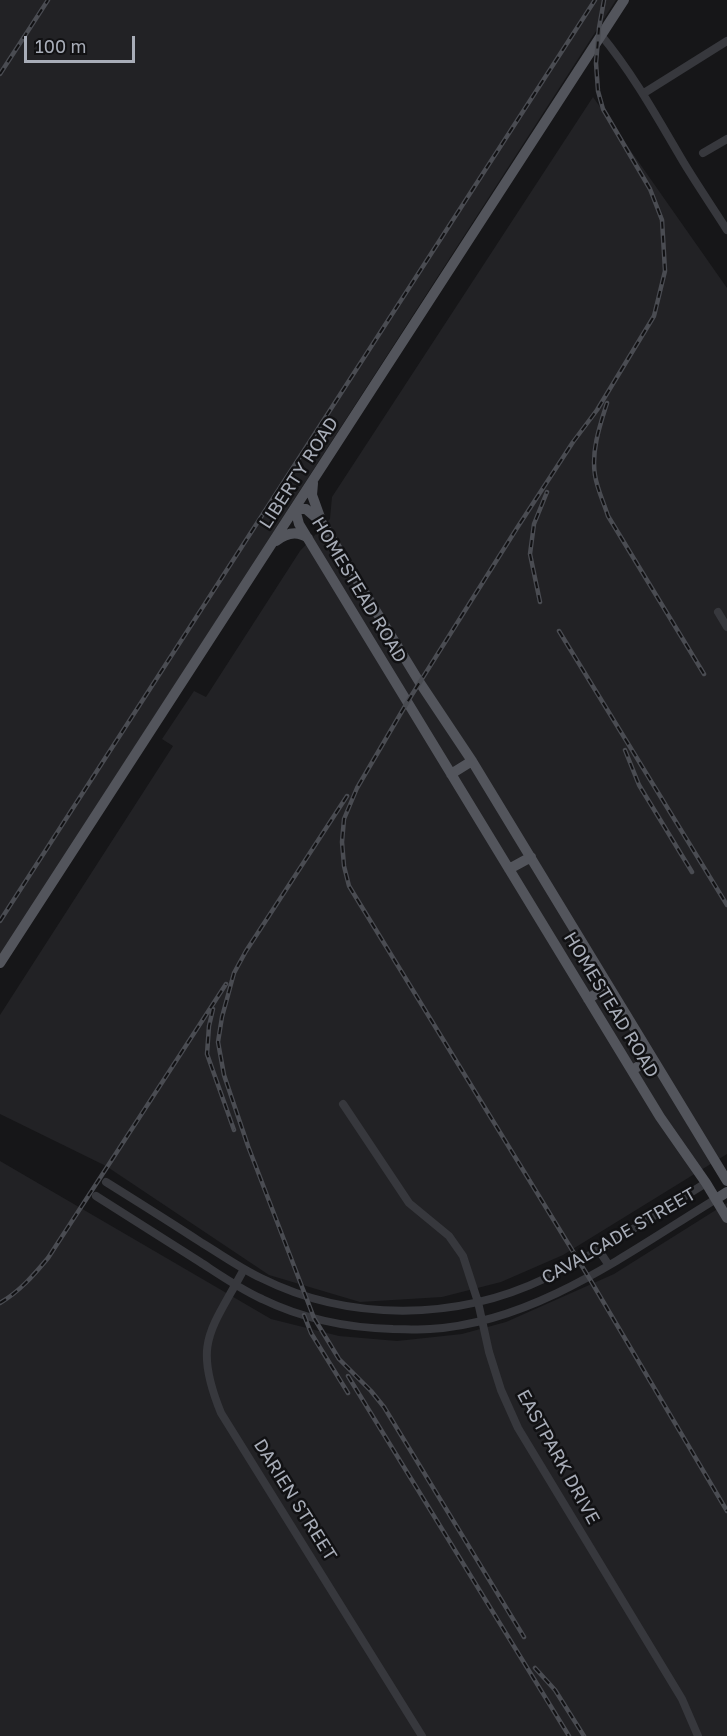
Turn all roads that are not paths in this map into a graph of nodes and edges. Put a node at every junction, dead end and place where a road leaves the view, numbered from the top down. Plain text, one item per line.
1 (624, 0) edge
2 (601, 35) junction
3 (727, 41) edge
4 (644, 93) junction
5 (727, 139) edge
6 (703, 153) dead end
7 (727, 230) edge
8 (314, 480) junction
9 (295, 509) junction
10 (322, 523) junction
11 (308, 538) junction
12 (268, 550) junction
13 (370, 600) junction
14 (353, 611) junction
15 (718, 612) dead end
16 (727, 627) edge
17 (472, 761) junction
18 (452, 774) junction
19 (531, 857) junction
20 (509, 869) junction
21 (0, 963) edge
22 (608, 986) junction
23 (588, 999) junction
24 (651, 1059) junction
25 (632, 1070) junction
26 (344, 1104) dead end
27 (726, 1175) edge
28 (106, 1182) dead end
29 (706, 1183) junction
30 (727, 1192) edge
31 (96, 1196) dead end
32 (132, 1198) junction
33 (716, 1198) junction
34 (123, 1213) junction
35 (727, 1218) edge
36 (598, 1249) junction
37 (608, 1264) junction
38 (244, 1269) junction
39 (236, 1285) junction
40 (478, 1302) junction
41 (398, 1311) junction
42 (482, 1320) junction
43 (396, 1329) junction
44 (422, 1736) edge
45 (698, 1736) edge

1 - 2 main road, LIBERTY ROAD
2 - 4 street
2 - 8 main road, LIBERTY ROAD
3 - 4 street
4 - 7 street
5 - 6 street
8 - 9 main road, LIBERTY ROAD
8 - 10 main road
9 - 10 main road, HOMESTEAD ROAD
9 - 11 main road, HOMESTEAD ROAD
9 - 12 main road, LIBERTY ROAD
10 - 13 main road, HOMESTEAD ROAD
11 - 12 main road
11 - 14 main road, HOMESTEAD ROAD
12 - 21 main road, LIBERTY ROAD
13 - 14 main road
13 - 17 main road, HOMESTEAD ROAD
14 - 18 main road, HOMESTEAD ROAD
15 - 16 street
17 - 18 main road
17 - 19 main road, HOMESTEAD ROAD
18 - 20 main road, HOMESTEAD ROAD
19 - 20 main road
19 - 22 main road, HOMESTEAD ROAD
20 - 23 main road, HOMESTEAD ROAD
22 - 23 main road
22 - 24 main road, HOMESTEAD ROAD
23 - 25 main road, HOMESTEAD ROAD
24 - 25 main road
24 - 27 main road, HOMESTEAD ROAD
25 - 29 main road, HOMESTEAD ROAD
26 - 40 street, EASTPARK DRIVE
27 - 29 main road, CAVALCADE STREET
28 - 32 street, CAVALCADE STREET
29 - 33 main road, HOMESTEAD ROAD
29 - 36 street, CAVALCADE STREET
30 - 33 main road, CAVALCADE STREET
31 - 34 street, CAVALCADE STREET
32 - 34 street
32 - 38 street, CAVALCADE STREET
33 - 35 main road, HOMESTEAD ROAD
33 - 37 street, CAVALCADE STREET
34 - 39 street, CAVALCADE STREET
36 - 37 street
36 - 40 street, CAVALCADE STREET
37 - 42 street, CAVALCADE STREET
38 - 39 street, DARIEN STREET
38 - 41 street, CAVALCADE STREET
39 - 43 street, CAVALCADE STREET
39 - 44 street, DARIEN STREET
40 - 41 street, CAVALCADE STREET
40 - 42 street, EASTPARK DRIVE
41 - 43 street
42 - 43 street, CAVALCADE STREET
42 - 45 street, EASTPARK DRIVE

